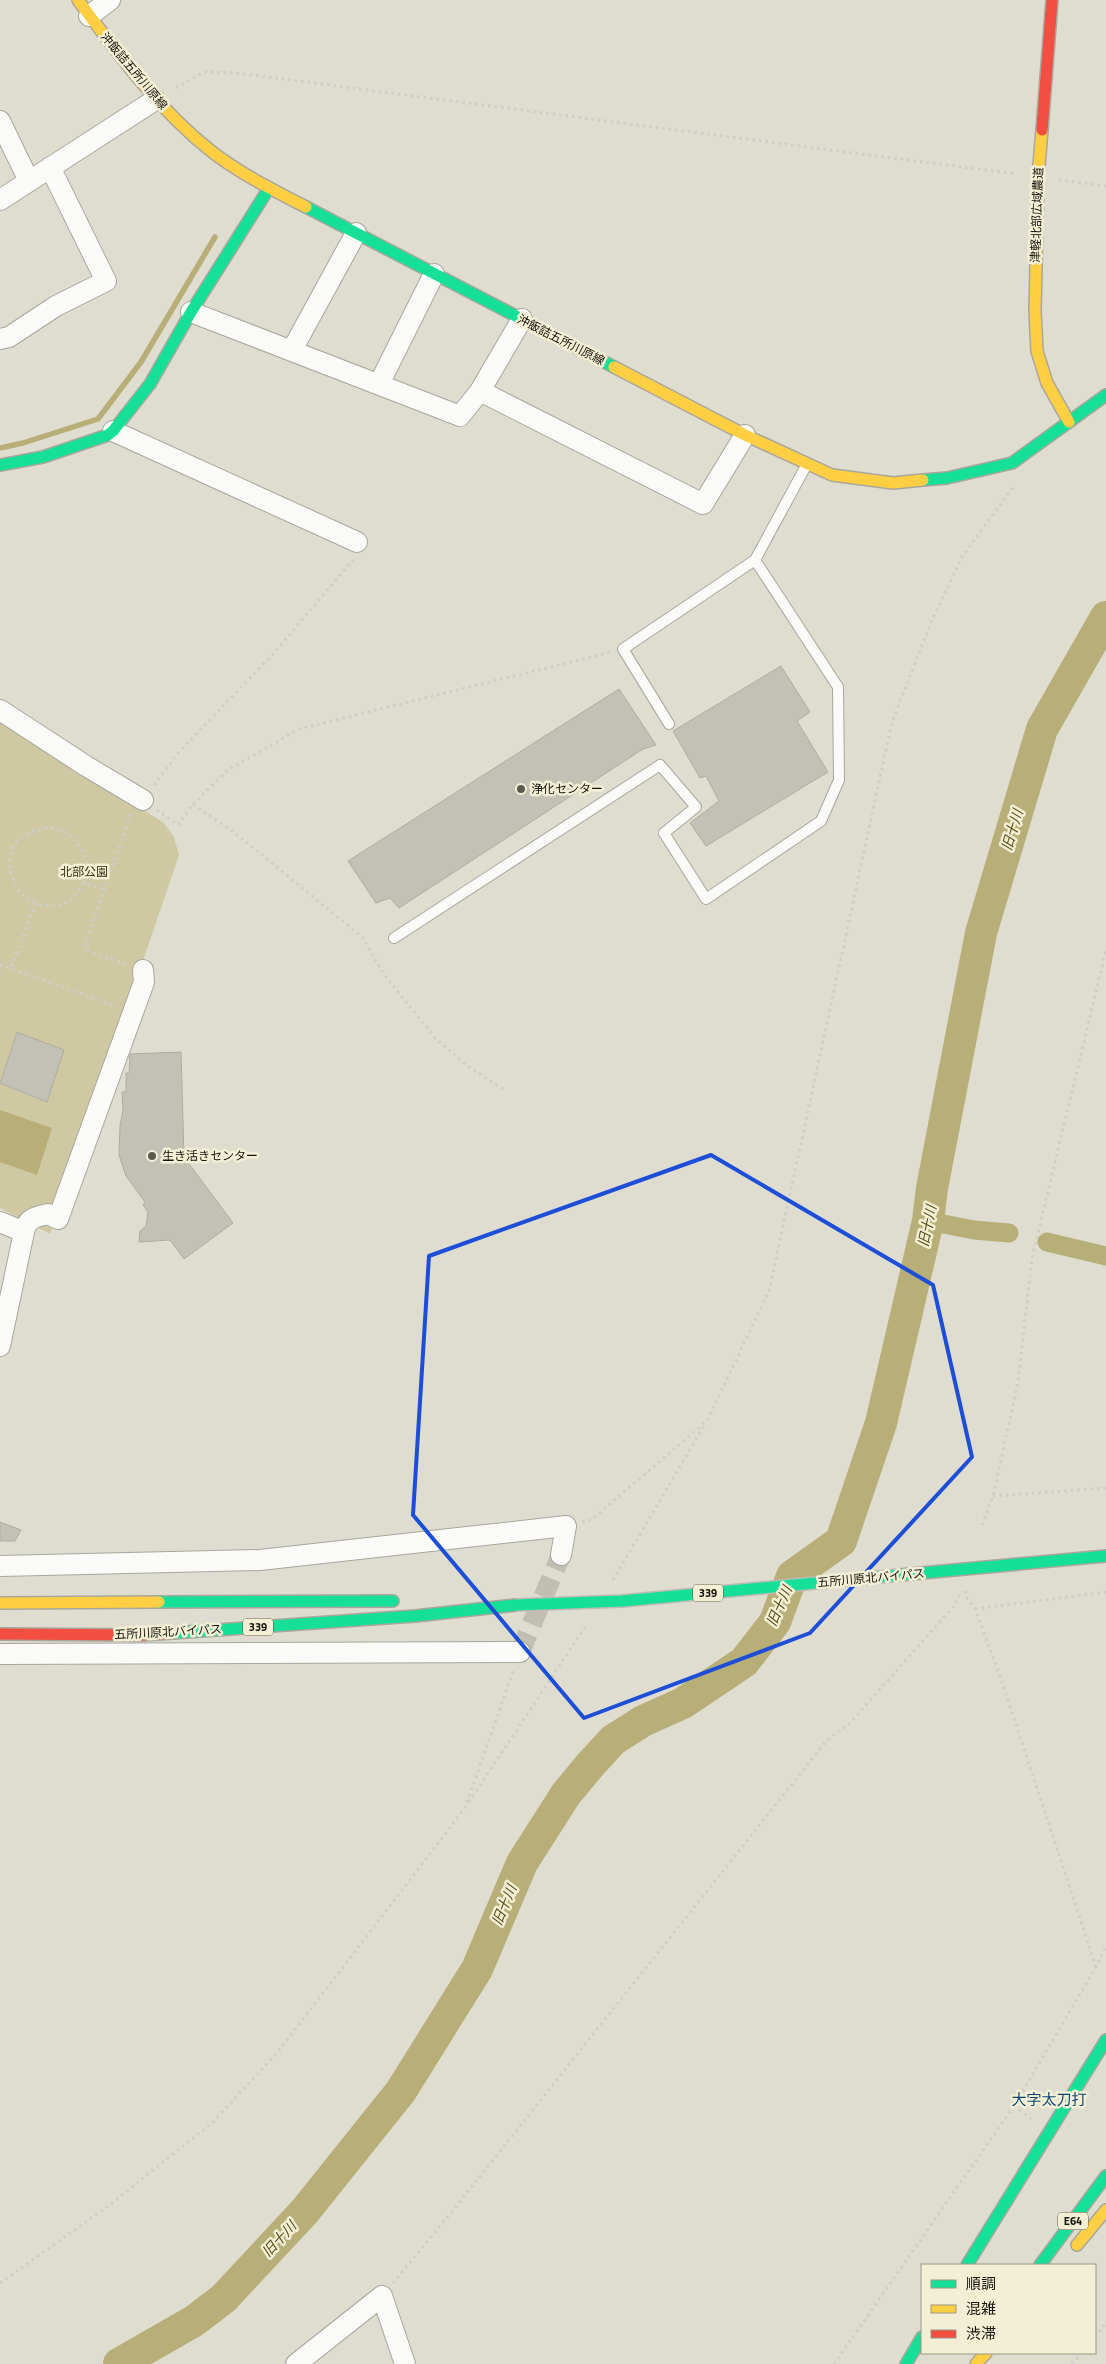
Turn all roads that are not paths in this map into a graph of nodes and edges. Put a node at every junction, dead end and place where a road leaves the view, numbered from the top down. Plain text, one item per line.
1 (110, 0) edge
2 (1052, 0) edge
3 (83, 8) edge
4 (154, 100) junction
5 (0, 121) edge
6 (50, 167) junction
7 (29, 181) junction
8 (269, 188) junction
9 (0, 200) edge
10 (356, 234) junction
11 (434, 274) junction
12 (192, 312) junction
13 (522, 319) junction
14 (0, 339) edge
15 (292, 350) junction
16 (379, 384) junction
17 (480, 391) junction
18 (1106, 395) edge
19 (1069, 422) junction
20 (113, 431) junction
21 (745, 435) junction
22 (808, 463) junction
23 (0, 465) edge
24 (357, 542) road end
25 (756, 560) junction
26 (0, 710) edge
27 (669, 724) dead end
28 (140, 798) road end
29 (394, 938) dead end
30 (143, 970) road end
31 (0, 1222) edge
32 (24, 1232) junction
33 (0, 1346) edge
34 (561, 1555) tunnel mouth
35 (1106, 1556) edge
36 (0, 1566) edge
37 (407, 1602) dead end
38 (427, 1602) dead end
39 (0, 1603) edge
40 (516, 1606) junction
41 (0, 1634) edge
42 (520, 1652) road end
43 (0, 1654) edge
44 (1106, 2040) edge
45 (1106, 2176) edge
46 (1106, 2210) edge
47 (1069, 2254) dead end
48 (968, 2264) edge
49 (1041, 2264) edge
50 (921, 2339) edge
51 (971, 2354) edge
52 (985, 2354) edge
53 (296, 2364) edge
54 (405, 2364) edge
55 (906, 2364) edge
56 (963, 2364) edge
57 (976, 2364) edge

1 - 3 street
2 - 19 main road, 津軽北部広域農道
3 - 4 main road, 沖飯詰五所川原線
4 - 6 street
4 - 8 main road, 沖飯詰五所川原線
5 - 7 street
6 - 7 street
6 - 14 street
7 - 9 street
8 - 10 main road, 沖飯詰五所川原線
8 - 12 main road
10 - 11 main road, 沖飯詰五所川原線
10 - 15 street
11 - 13 main road, 沖飯詰五所川原線
11 - 16 street
12 - 15 street
12 - 20 main road
13 - 17 street
13 - 21 main road, 沖飯詰五所川原線
15 - 16 street
16 - 17 street
17 - 21 street
18 - 19 main road, 沖飯詰五所川原線
19 - 22 main road, 沖飯詰五所川原線
20 - 23 main road
20 - 24 street
21 - 22 main road, 沖飯詰五所川原線
22 - 25 lane
25 - 27 lane
25 - 29 lane
26 - 28 street
30 - 32 street
31 - 32 street
32 - 33 street
34 - 36 street
35 - 40 main road, 五所川原北バイパス / 339, bridge
37 - 39 main road, 339
38 - 40 main road, 五所川原北バイパス / 339
40 - 41 main road, 五所川原北バイパス / 339
42 - 43 street
44 - 48 main road
45 - 49 main road, E64
46 - 47 main road
50 - 55 main road
51 - 56 main road
52 - 57 main road
53 - 54 street

